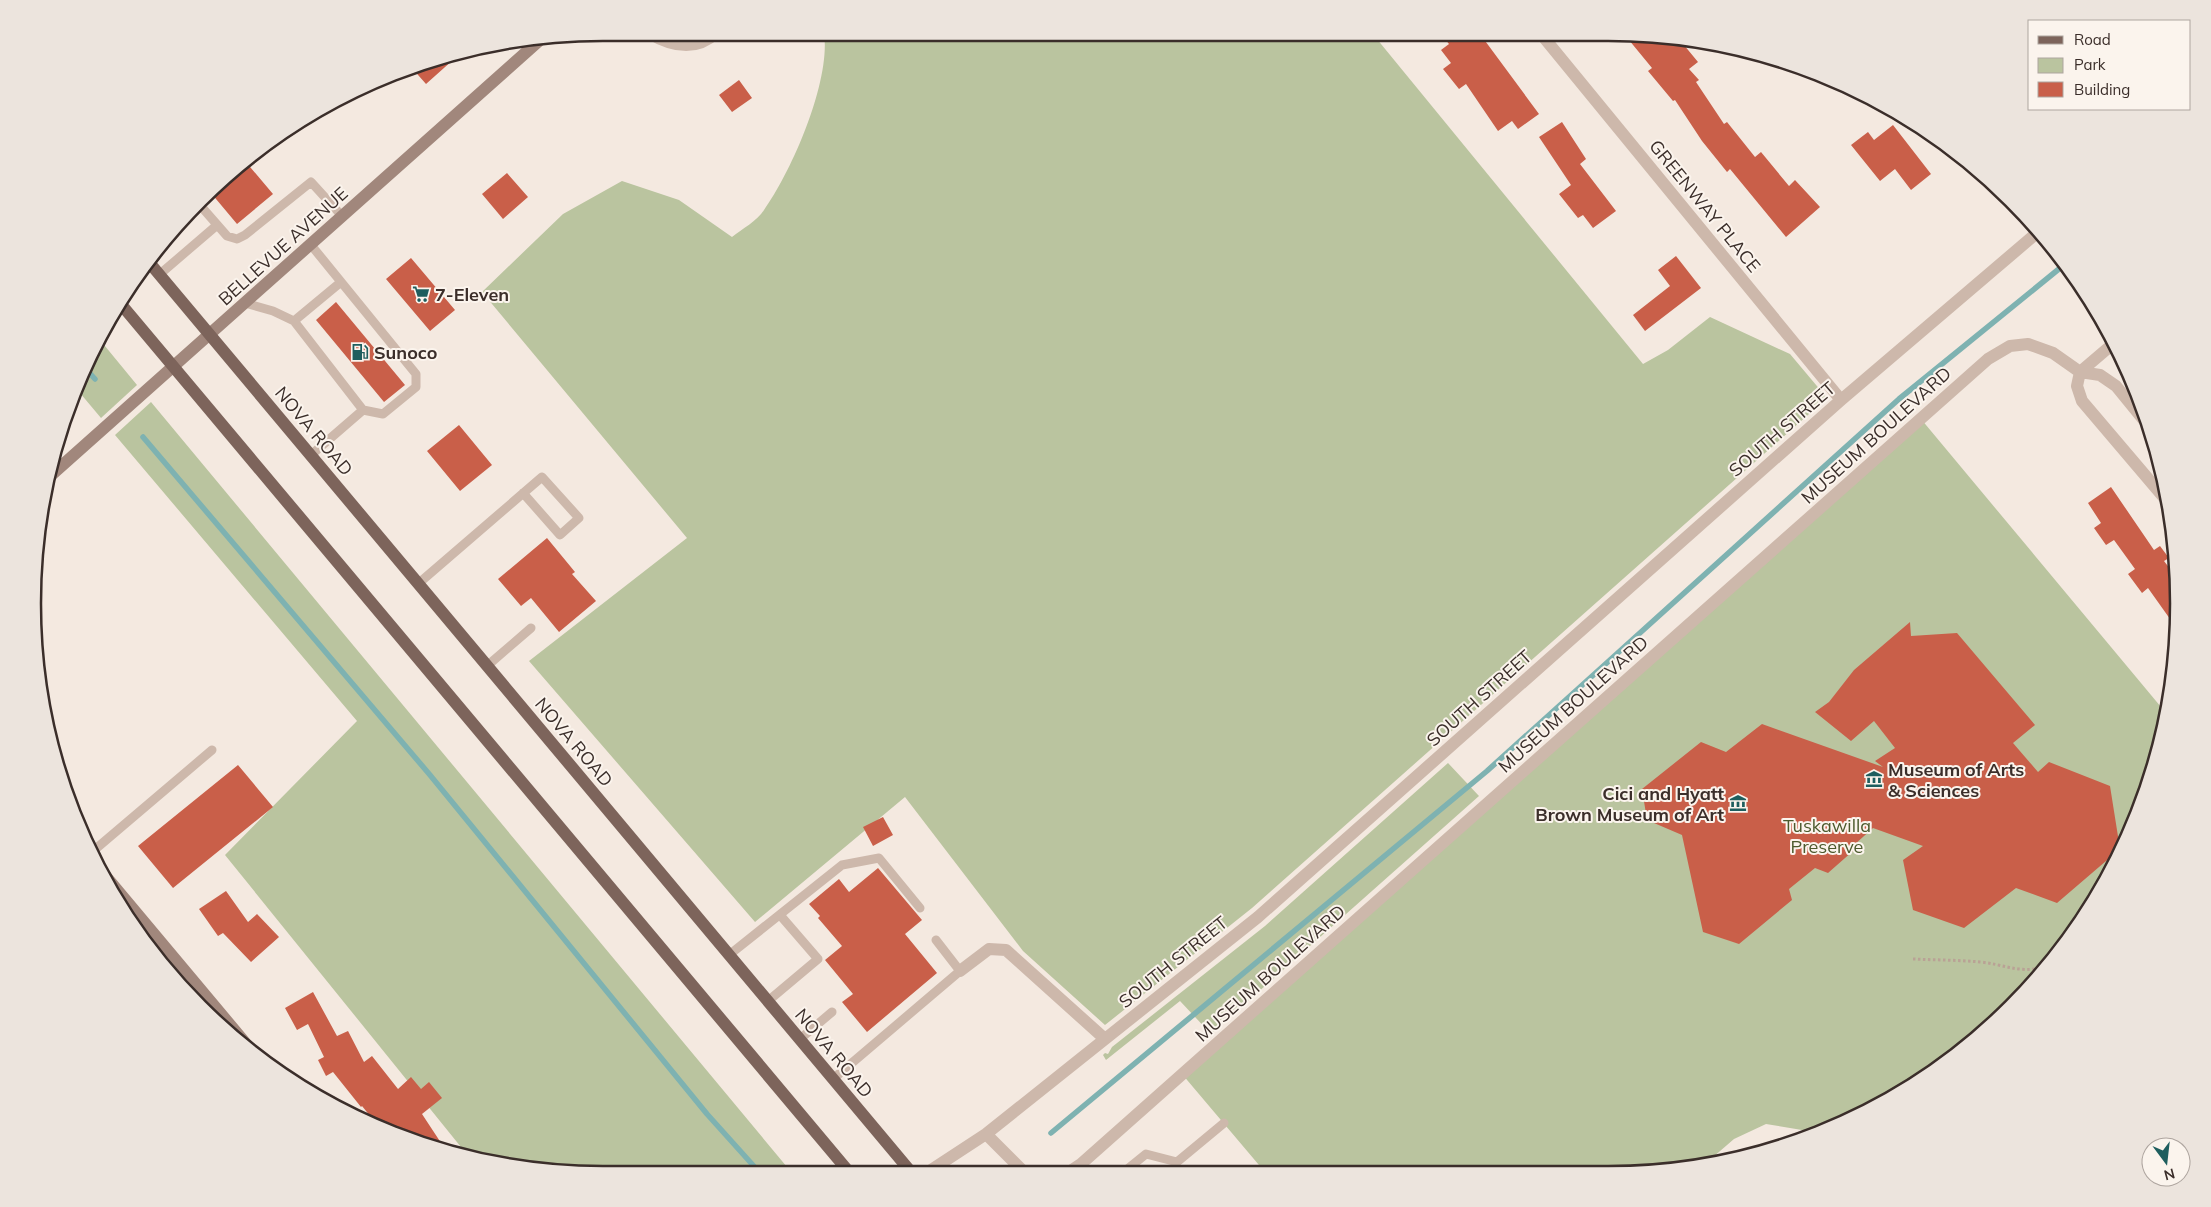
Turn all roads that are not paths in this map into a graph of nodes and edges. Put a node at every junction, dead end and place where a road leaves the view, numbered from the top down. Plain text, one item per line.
1 (663, 41) edge
2 (704, 41) edge
3 (1547, 41) edge
4 (534, 46) edge
5 (203, 209) edge
6 (342, 216) junction
7 (216, 226) junction
8 (2033, 236) edge
9 (311, 245) junction
10 (153, 267) edge
11 (160, 274) junction
12 (341, 282) junction
13 (246, 303) junction
14 (125, 309) edge
15 (294, 321) junction
16 (210, 335) junction
17 (2108, 348) edge
18 (173, 366) junction
19 (2080, 372) junction
20 (1841, 400) junction
21 (2135, 409) edge
22 (363, 410) junction
23 (311, 455) junction
24 (57, 470) edge
25 (2159, 492) edge
26 (523, 493) junction
27 (419, 583) junction
28 (531, 628) dead end
29 (487, 666) junction
30 (212, 750) dead end
31 (97, 848) edge
32 (128, 903) edge
33 (920, 908) dead end
34 (780, 915) junction
35 (936, 940) dead end
36 (729, 955) junction
37 (960, 971) junction
38 (768, 1001) junction
39 (832, 1012) dead end
40 (221, 1015) edge
41 (800, 1039) junction
42 (1105, 1039) junction
43 (833, 1079) junction
44 (1224, 1123) dead end
45 (986, 1134) junction
46 (844, 1166) edge
47 (906, 1166) edge
48 (937, 1166) edge
49 (1018, 1166) edge
50 (1086, 1166) edge
51 (1132, 1166) edge

1 - 2 street
3 - 20 street, GREENWAY PLACE
4 - 6 street, BELLEVUE AVENUE
5 - 7 lane
6 - 7 lane
6 - 9 street, BELLEVUE AVENUE
7 - 11 lane
8 - 20 street, SOUTH STREET
9 - 12 lane
9 - 13 street, BELLEVUE AVENUE
10 - 11 main road, NOVA ROAD
11 - 16 main road, NOVA ROAD
12 - 15 lane
12 - 22 lane
13 - 15 lane
13 - 16 street, BELLEVUE AVENUE
14 - 18 main road
15 - 22 lane
16 - 18 street, BELLEVUE AVENUE
16 - 23 main road, NOVA ROAD
17 - 19 street
18 - 24 street, BELLEVUE AVENUE
18 - 46 main road
19 - 21 street
19 - 25 street
19 - 50 street, MUSEUM BOULEVARD
20 - 42 street, SOUTH STREET
22 - 23 lane
23 - 27 main road, NOVA ROAD
26 - 26 lane
26 - 27 lane
27 - 29 main road, NOVA ROAD
28 - 29 lane
29 - 36 main road, NOVA ROAD
30 - 31 lane
32 - 40 street
33 - 34 lane
34 - 36 lane
34 - 38 lane
35 - 37 lane
36 - 38 main road, NOVA ROAD
37 - 42 street
37 - 43 lane
38 - 41 main road, NOVA ROAD
39 - 41 lane
41 - 43 main road, NOVA ROAD
42 - 45 street, SOUTH STREET
43 - 47 main road, NOVA ROAD
44 - 51 lane
45 - 48 street, SOUTH STREET
45 - 49 street

